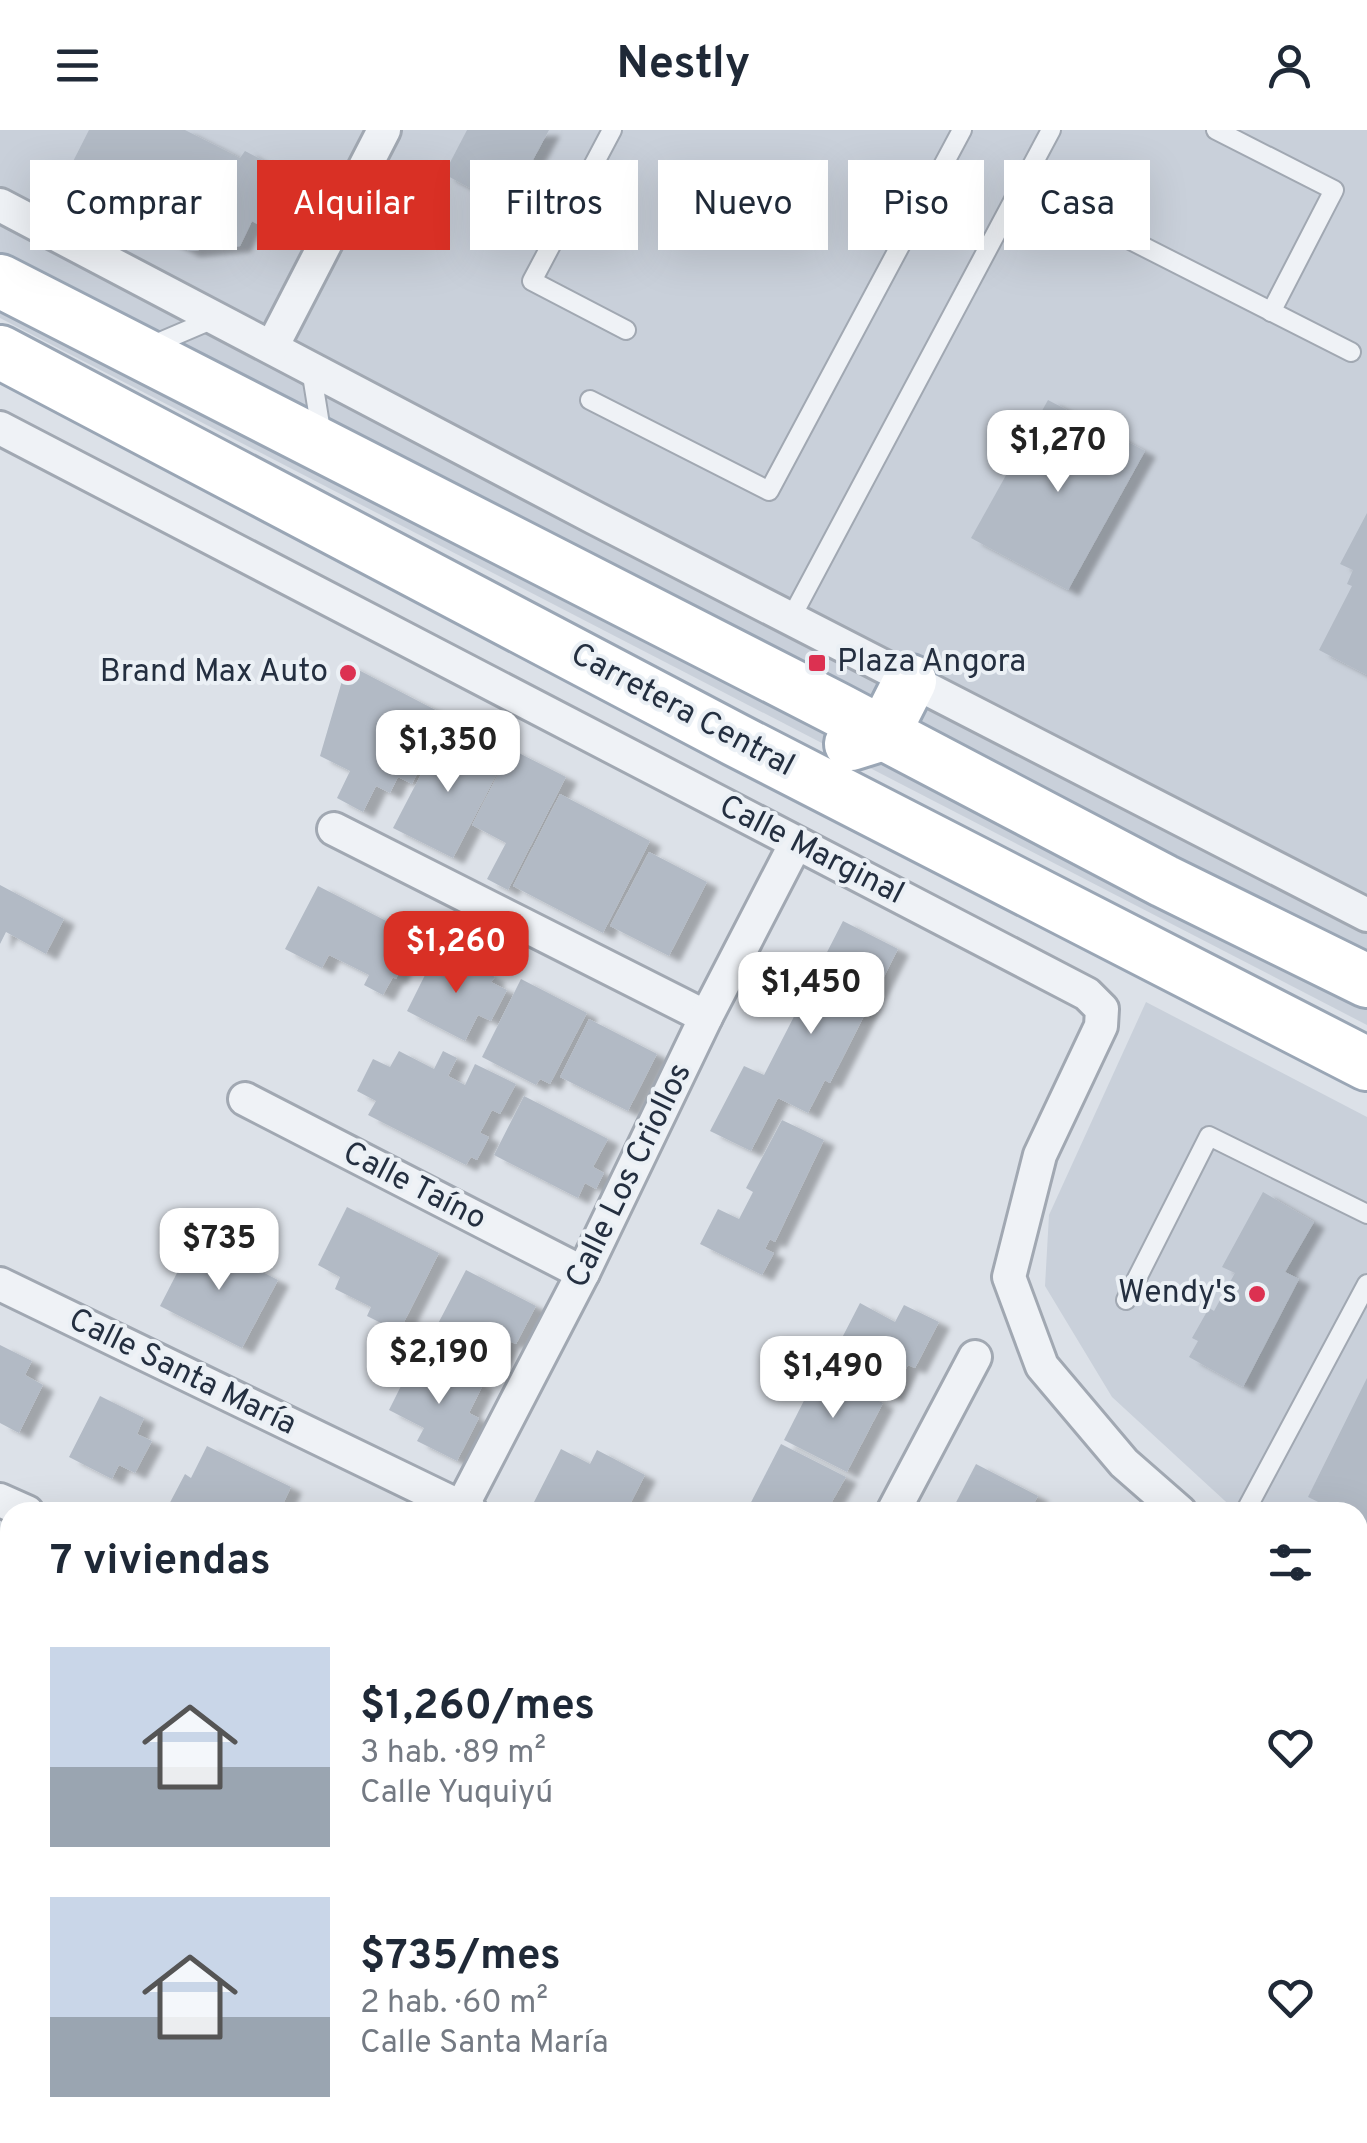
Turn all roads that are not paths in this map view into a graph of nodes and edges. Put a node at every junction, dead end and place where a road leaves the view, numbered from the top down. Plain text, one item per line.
1 (384, 130) edge
2 (612, 130) edge
3 (962, 130) edge
4 (1051, 130) edge
5 (1216, 130) edge
6 (1035, 160) edge
7 (0, 206) edge
8 (1004, 219) edge
9 (1149, 250) edge
10 (0, 280) edge
11 (1271, 312) junction
12 (216, 318) junction
13 (626, 330) dead end
14 (272, 347) junction
15 (0, 352) edge
16 (136, 352) junction
17 (1351, 352) dead end
18 (311, 368) junction
19 (590, 400) dead end
20 (0, 428) edge
21 (324, 447) junction
22 (790, 618) junction
23 (910, 681) junction
24 (685, 713) junction
25 (884, 734) junction
26 (334, 829) dead end
27 (796, 844) junction
28 (1367, 915) edge
29 (1367, 981) edge
30 (706, 1016) junction
31 (1367, 1064) edge
32 (245, 1099) dead end
33 (1367, 1214) edge
34 (584, 1273) junction
35 (0, 1284) edge
36 (1367, 1284) edge
37 (1126, 1300) dead end
38 (975, 1358) dead end
39 (446, 1502) edge
40 (469, 1502) edge
41 (898, 1502) edge
42 (1169, 1502) edge
43 (1250, 1502) edge

1 - 14 street
2 - 13 lane
3 - 19 lane
4 - 6 lane
5 - 11 lane
7 - 12 street
8 - 22 lane
9 - 11 lane
10 - 16 main road
11 - 17 lane
12 - 14 street
12 - 16 lane
14 - 18 street
15 - 24 main road, Carretera Central
16 - 21 main road
18 - 21 lane
18 - 22 street
20 - 27 street, Calle Marginal
21 - 25 main road
22 - 23 street
23 - 25 main road
23 - 28 street
24 - 25 main road
24 - 31 main road, Carretera Central
25 - 29 main road
26 - 30 street
27 - 30 street, Calle Los Criollos
27 - 42 street, Calle Marginal
30 - 34 street, Calle Los Criollos
32 - 34 street, Calle Taíno
33 - 37 lane
34 - 40 street, Calle Los Criollos
35 - 39 street, Calle Santa María
36 - 43 lane
38 - 41 street

